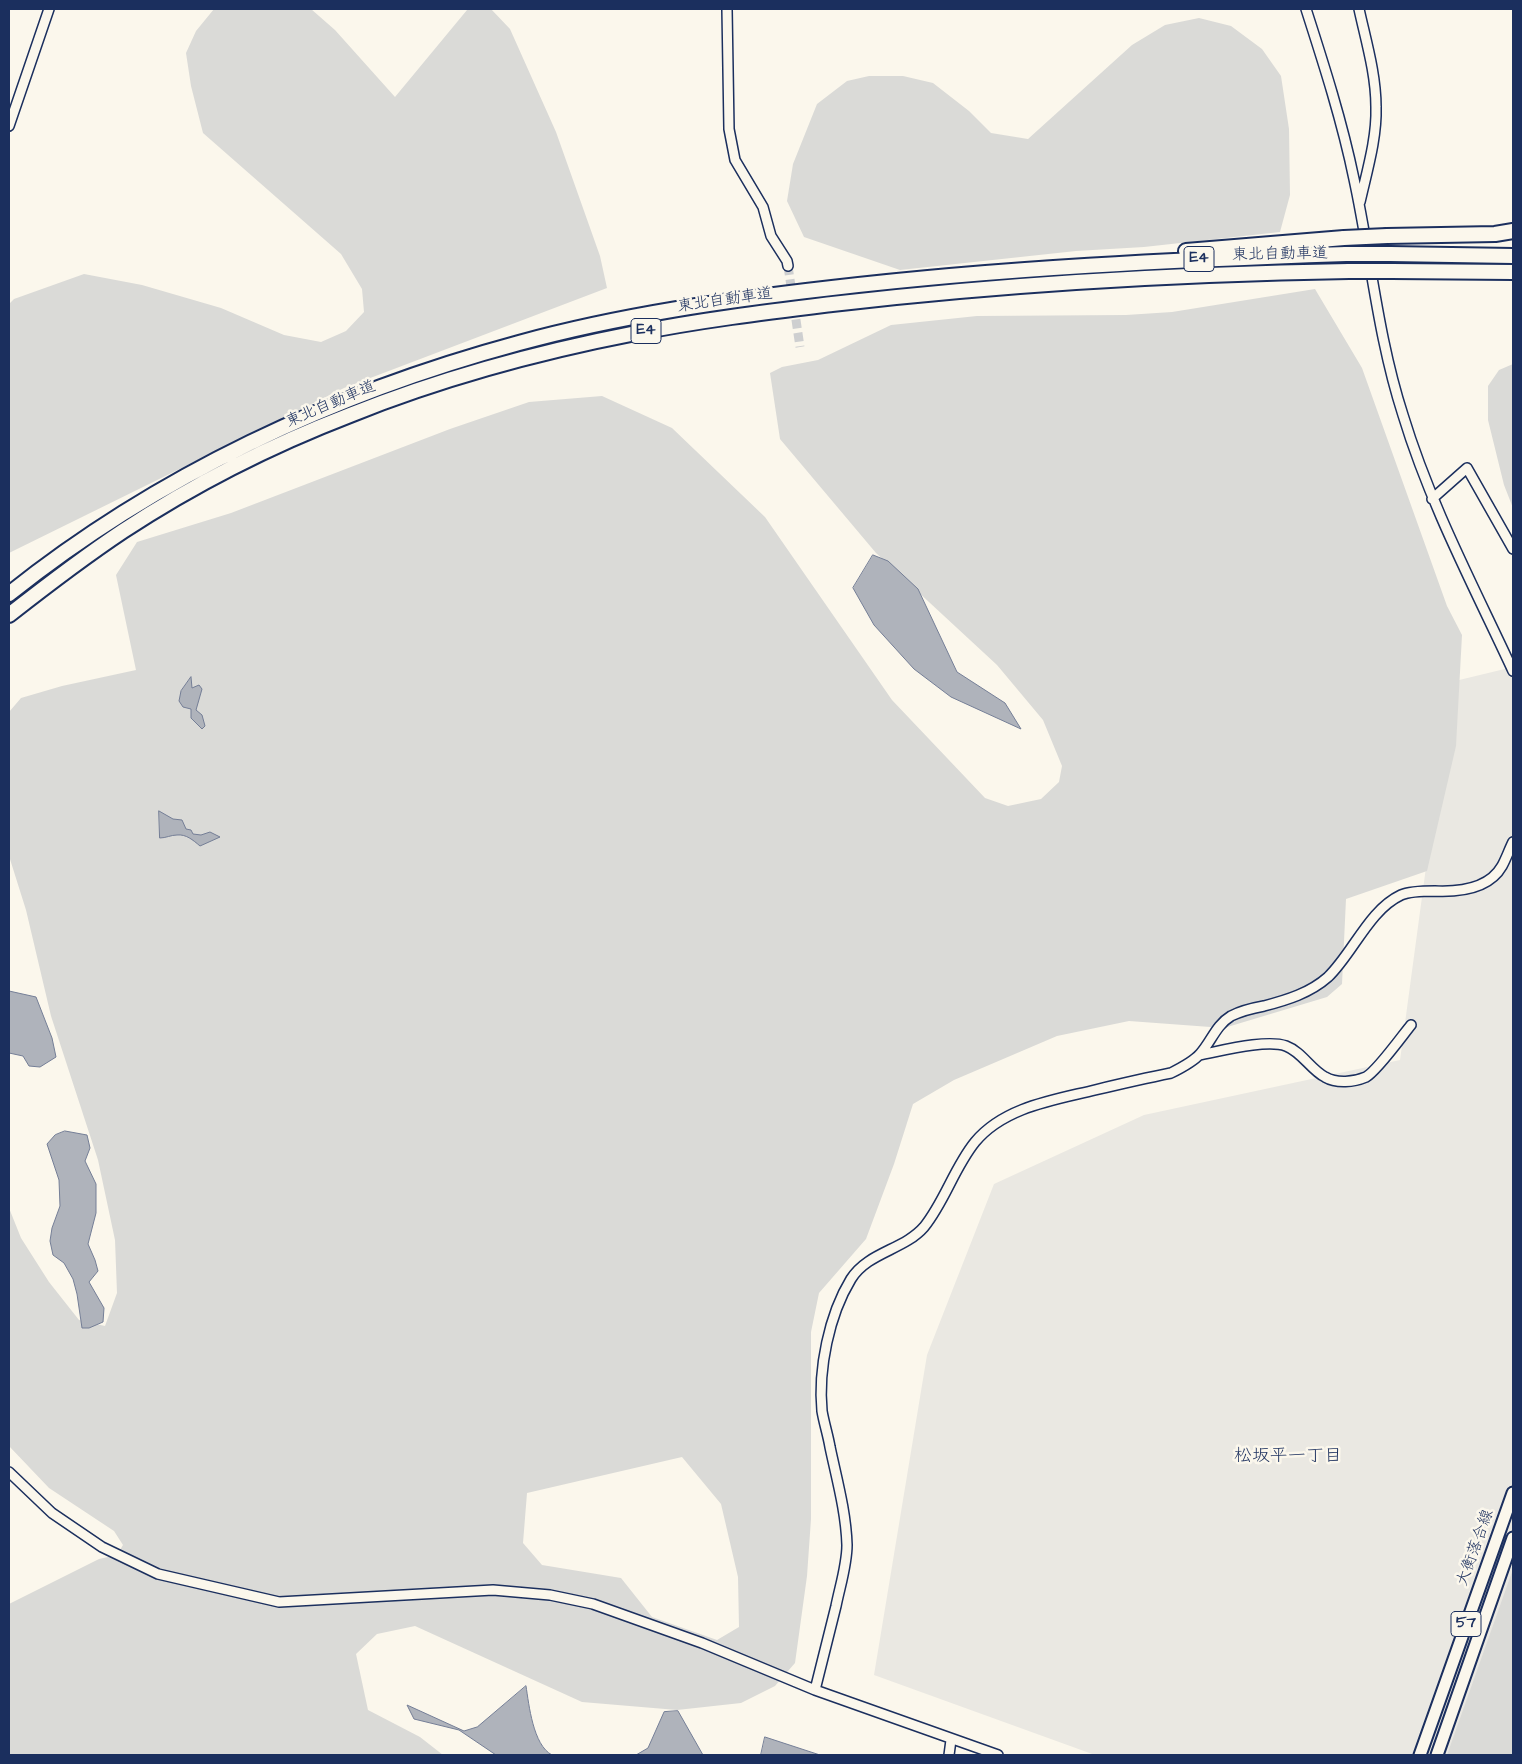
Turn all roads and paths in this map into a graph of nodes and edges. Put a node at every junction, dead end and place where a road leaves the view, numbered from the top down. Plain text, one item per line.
1 (49, 9) edge
2 (727, 9) edge
3 (1306, 9) edge
4 (1359, 9) edge
5 (9, 126) edge
6 (1359, 207) junction
7 (1513, 231) edge
8 (1513, 256) edge
9 (788, 266) tunnel mouth
10 (1052, 267) junction
11 (1464, 271) junction
12 (1513, 272) edge
13 (1513, 279) edge
14 (1432, 499) junction
15 (1513, 549) edge
16 (9, 594) edge
17 (9, 615) edge
18 (1513, 671) edge
19 (1513, 842) edge
20 (1411, 1025) dead end
21 (1199, 1055) junction
22 (9, 1472) edge
23 (1513, 1494) edge
24 (1513, 1538) edge
25 (815, 1690) junction
26 (951, 1740) junction
27 (949, 1755) edge
28 (998, 1755) edge
29 (1420, 1755) edge
30 (1436, 1755) edge

1 - 5 street
2 - 9 street
3 - 6 street
4 - 6 street
6 - 14 street
7 - 10 highway, bridge
8 - 10 highway, 東北自動車道 / E4, bridge
10 - 16 highway, 東北自動車道 / E4
11 - 12 highway, 東北自動車道 / E4
11 - 13 highway
11 - 17 highway, 東北自動車道 / E4, bridge
14 - 15 street
14 - 18 street
19 - 21 street
20 - 21 street
21 - 25 street
22 - 25 street
23 - 29 main road, 大衡落合線 / 57
24 - 30 main road, 大衡落合線 / 57
25 - 26 street
26 - 27 street
26 - 28 street

